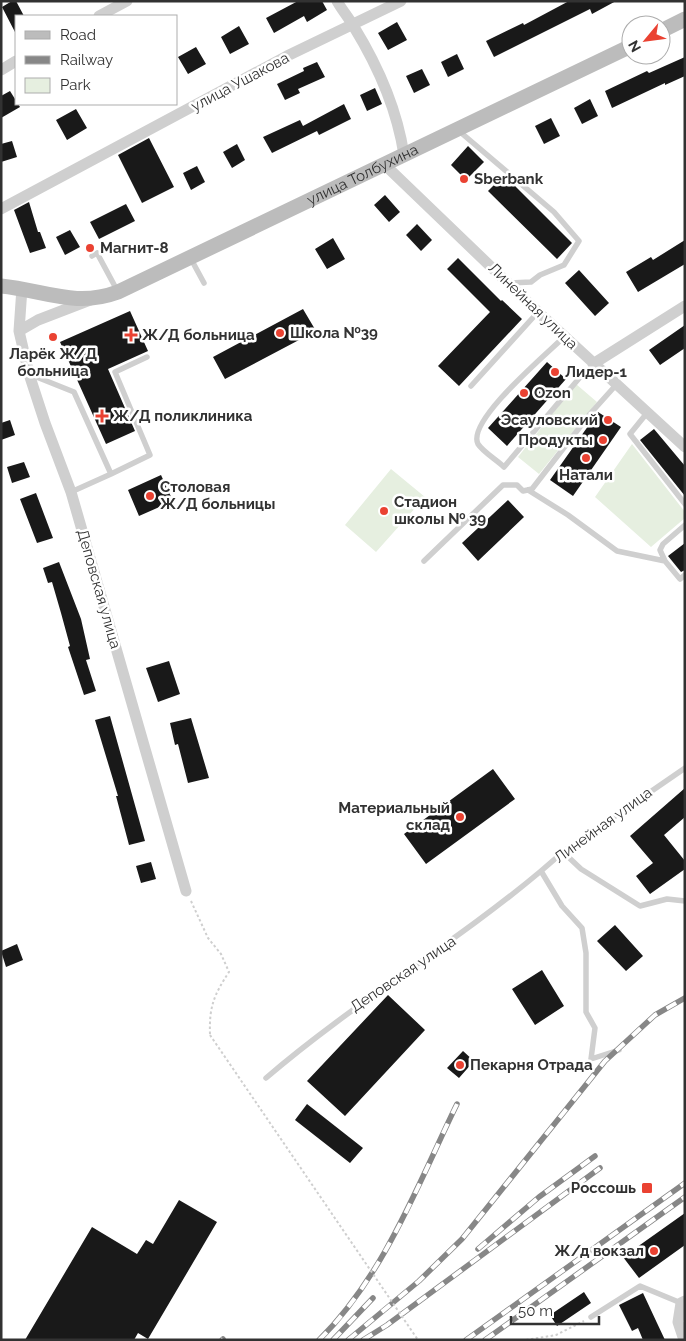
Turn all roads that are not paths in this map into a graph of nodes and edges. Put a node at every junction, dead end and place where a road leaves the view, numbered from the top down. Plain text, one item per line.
1 (127, 1) edge
2 (336, 1) edge
3 (401, 1) edge
4 (101, 15) edge
5 (685, 19) edge
6 (354, 26) junction
7 (671, 26) edge
8 (621, 51) edge
9 (15, 63) edge
10 (1, 70) edge
11 (459, 130) junction
12 (404, 155) junction
13 (384, 164) junction
14 (1, 209) edge
15 (92, 256) dead end
16 (190, 257) junction
17 (204, 283) dead end
18 (508, 283) junction
19 (1, 286) edge
20 (22, 288) junction
21 (118, 292) junction
22 (93, 299) junction
23 (685, 306) edge
24 (538, 312) junction
25 (19, 331) junction
26 (565, 336) junction
27 (147, 357) dead end
28 (597, 367) junction
29 (29, 374) junction
30 (616, 385) junction
31 (471, 386) dead end
32 (647, 413) junction
33 (685, 447) edge
34 (111, 474) junction
35 (528, 490) junction
36 (71, 492) junction
37 (685, 504) edge
38 (685, 525) edge
39 (424, 561) dead end
40 (665, 561) junction
41 (685, 575) edge
42 (685, 768) edge
43 (563, 852) junction
44 (541, 871) junction
45 (186, 890) road end
46 (685, 901) edge
47 (619, 1050) dead end
48 (266, 1078) dead end
49 (683, 1302) edge
50 (591, 1318) road end
51 (684, 1340) edge

1 - 4 street
2 - 6 street
3 - 6 street, улица Ушакова
5 - 7 street
6 - 12 street
6 - 14 street, улица Ушакова
8 - 11 street, улица Толбухина
9 - 10 street
11 - 12 street, улица Толбухина
11 - 18 lane
12 - 13 street, улица Толбухина
13 - 16 street, улица Толбухина
13 - 18 street, Линейная улица
15 - 21 lane
16 - 17 lane
16 - 21 street, улица Толбухина
18 - 24 street, Линейная улица
19 - 20 street, улица Толбухина
20 - 22 street, улица Толбухина
20 - 25 street, Деповская улица
21 - 22 street, улица Толбухина
22 - 25 street, улица Толбухина
23 - 28 street
24 - 26 street, Линейная улица
24 - 31 lane
25 - 29 street, Деповская улица
26 - 28 street, Линейная улица
26 - 28 lane
27 - 34 lane
28 - 30 street, Линейная улица
29 - 34 lane
29 - 36 street, Деповская улица
30 - 32 street, Линейная улица
30 - 35 lane
32 - 33 street, Линейная улица
32 - 37 lane
34 - 36 lane
35 - 39 lane
35 - 40 lane
36 - 45 street, Деповская улица
38 - 40 lane
40 - 41 lane
42 - 43 lane, Линейная улица
43 - 44 lane, Линейная улица
43 - 46 lane
44 - 47 lane, Линейная улица
44 - 48 lane, Деповская улица
49 - 50 lane
49 - 51 street

